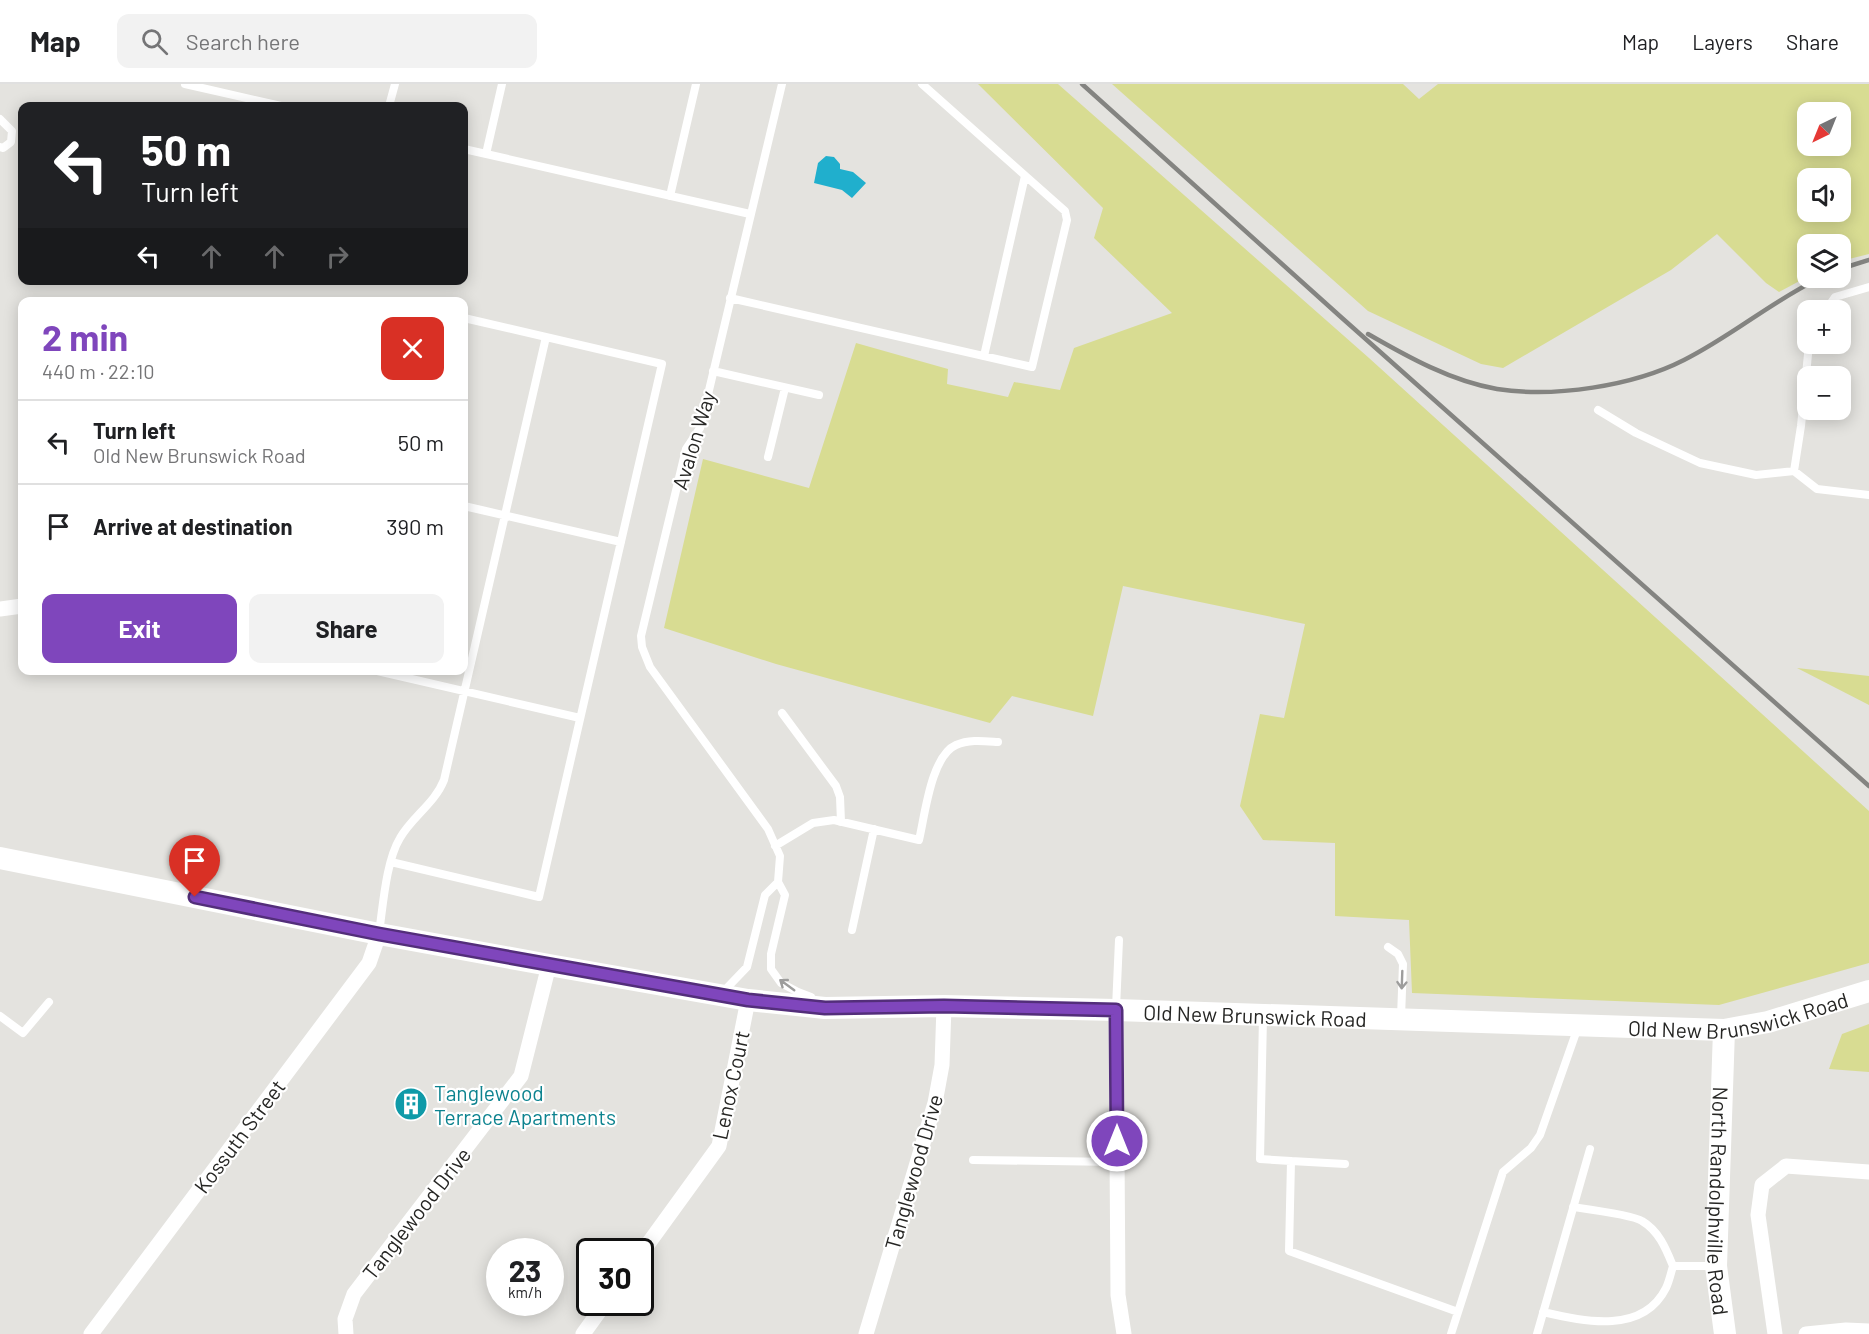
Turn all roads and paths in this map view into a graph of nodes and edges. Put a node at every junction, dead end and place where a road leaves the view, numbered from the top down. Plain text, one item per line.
1 (186, 84) edge
2 (395, 84) edge
3 (502, 84) edge
4 (696, 84) edge
5 (782, 84) edge
6 (922, 84) edge
7 (264, 102) edge
8 (390, 102) edge
9 (0, 119) edge
10 (0, 147) edge
11 (468, 150) edge
12 (486, 154) junction
13 (1025, 176) junction
14 (670, 196) junction
15 (750, 214) junction
16 (1869, 287) edge
17 (730, 298) junction
18 (1833, 300) edge
19 (468, 319) edge
20 (546, 337) junction
21 (1808, 354) edge
22 (984, 356) junction
23 (713, 371) junction
24 (785, 388) junction
25 (819, 395) dead end
26 (1598, 410) dead end
27 (768, 456) dead end
28 (1794, 471) junction
29 (1869, 495) edge
30 (468, 507) edge
31 (505, 516) junction
32 (621, 542) junction
33 (18, 607) edge
34 (0, 609) edge
35 (394, 675) edge
36 (465, 692) junction
37 (782, 712) dead end
38 (580, 718) junction
39 (998, 742) dead end
40 (841, 822) junction
41 (874, 829) junction
42 (775, 846) junction
43 (0, 858) edge
44 (391, 862) junction
45 (778, 882) junction
46 (852, 930) dead end
47 (379, 934) junction
48 (1119, 940) dead end
49 (1388, 947) dead end
50 (549, 965) junction
51 (1869, 991) edge
52 (719, 995) junction
53 (748, 1000) junction
54 (49, 1002) dead end
55 (944, 1006) junction
56 (840, 1008) junction
57 (1116, 1010) junction
58 (0, 1016) edge
59 (1263, 1016) junction
60 (1401, 1020) junction
61 (1579, 1026) junction
62 (1724, 1030) junction
63 (1590, 1149) dead end
64 (973, 1160) dead end
65 (1291, 1161) junction
66 (1117, 1162) junction
67 (1345, 1164) dead end
68 (1869, 1172) edge
69 (1573, 1207) junction
70 (652, 1238) edge
71 (1673, 1266) junction
72 (1716, 1266) junction
73 (1458, 1312) junction
74 (1543, 1312) junction
75 (596, 1316) edge
76 (1869, 1331) edge
77 (91, 1334) edge
78 (346, 1334) edge
79 (583, 1334) edge
80 (866, 1334) edge
81 (1124, 1334) edge
82 (1451, 1334) edge
83 (1537, 1334) edge
84 (1725, 1334) edge
85 (1775, 1334) edge
86 (1806, 1334) edge

1 - 7 lane
2 - 8 lane
3 - 12 lane
4 - 14 lane
5 - 15 lane, Avalon Way
6 - 13 lane
9 - 10 lane
11 - 12 lane
12 - 14 lane
13 - 22 lane
13 - 22 lane
14 - 15 lane
15 - 17 lane, Avalon Way
16 - 18 lane
17 - 22 lane
17 - 23 lane, Avalon Way
19 - 20 lane
20 - 31 lane
20 - 32 lane
21 - 28 lane
23 - 24 lane
23 - 42 lane, Avalon Way
24 - 25 lane
24 - 27 lane
26 - 28 lane
28 - 29 lane
30 - 31 lane
31 - 32 lane
31 - 36 lane
32 - 38 lane
33 - 34 street
35 - 36 lane
36 - 38 lane
36 - 44 lane
37 - 40 lane
38 - 44 lane
39 - 41 lane
40 - 41 lane
40 - 42 lane
41 - 46 lane
42 - 45 lane, Avalon Way
43 - 47 main road, Old New Brunswick Road
44 - 47 lane
45 - 52 lane
56 -> 45 lane, Avalon Way
47 - 50 main road, Old New Brunswick Road
47 - 77 street, Kossuth Street
48 - 57 lane
49 -> 60 lane
50 - 52 main road, Old New Brunswick Road
50 - 78 street, Tanglewood Drive
51 - 62 main road, Old New Brunswick Road
52 - 53 main road, Old New Brunswick Road
53 - 56 main road, Old New Brunswick Road
53 - 70 street, Lenox Court
54 - 58 lane
55 - 56 main road, Old New Brunswick Road
55 - 57 main road, Old New Brunswick Road
55 - 80 street, Tanglewood Drive
57 - 59 main road, Old New Brunswick Road
57 - 66 street
59 - 60 main road, Old New Brunswick Road
59 - 65 lane
60 - 61 main road, Old New Brunswick Road
61 - 62 main road, Old New Brunswick Road
61 - 73 lane
62 - 72 main road, North Randolphville Road
63 - 69 lane
64 - 66 lane
65 - 67 lane
65 - 73 lane
66 - 81 street
68 - 85 street, North Randolphville Road
69 - 71 lane
69 - 74 lane
71 - 72 lane
71 - 74 lane
72 - 84 main road, North Randolphville Road
73 - 82 lane
74 - 83 lane
75 - 79 street
76 - 86 street

